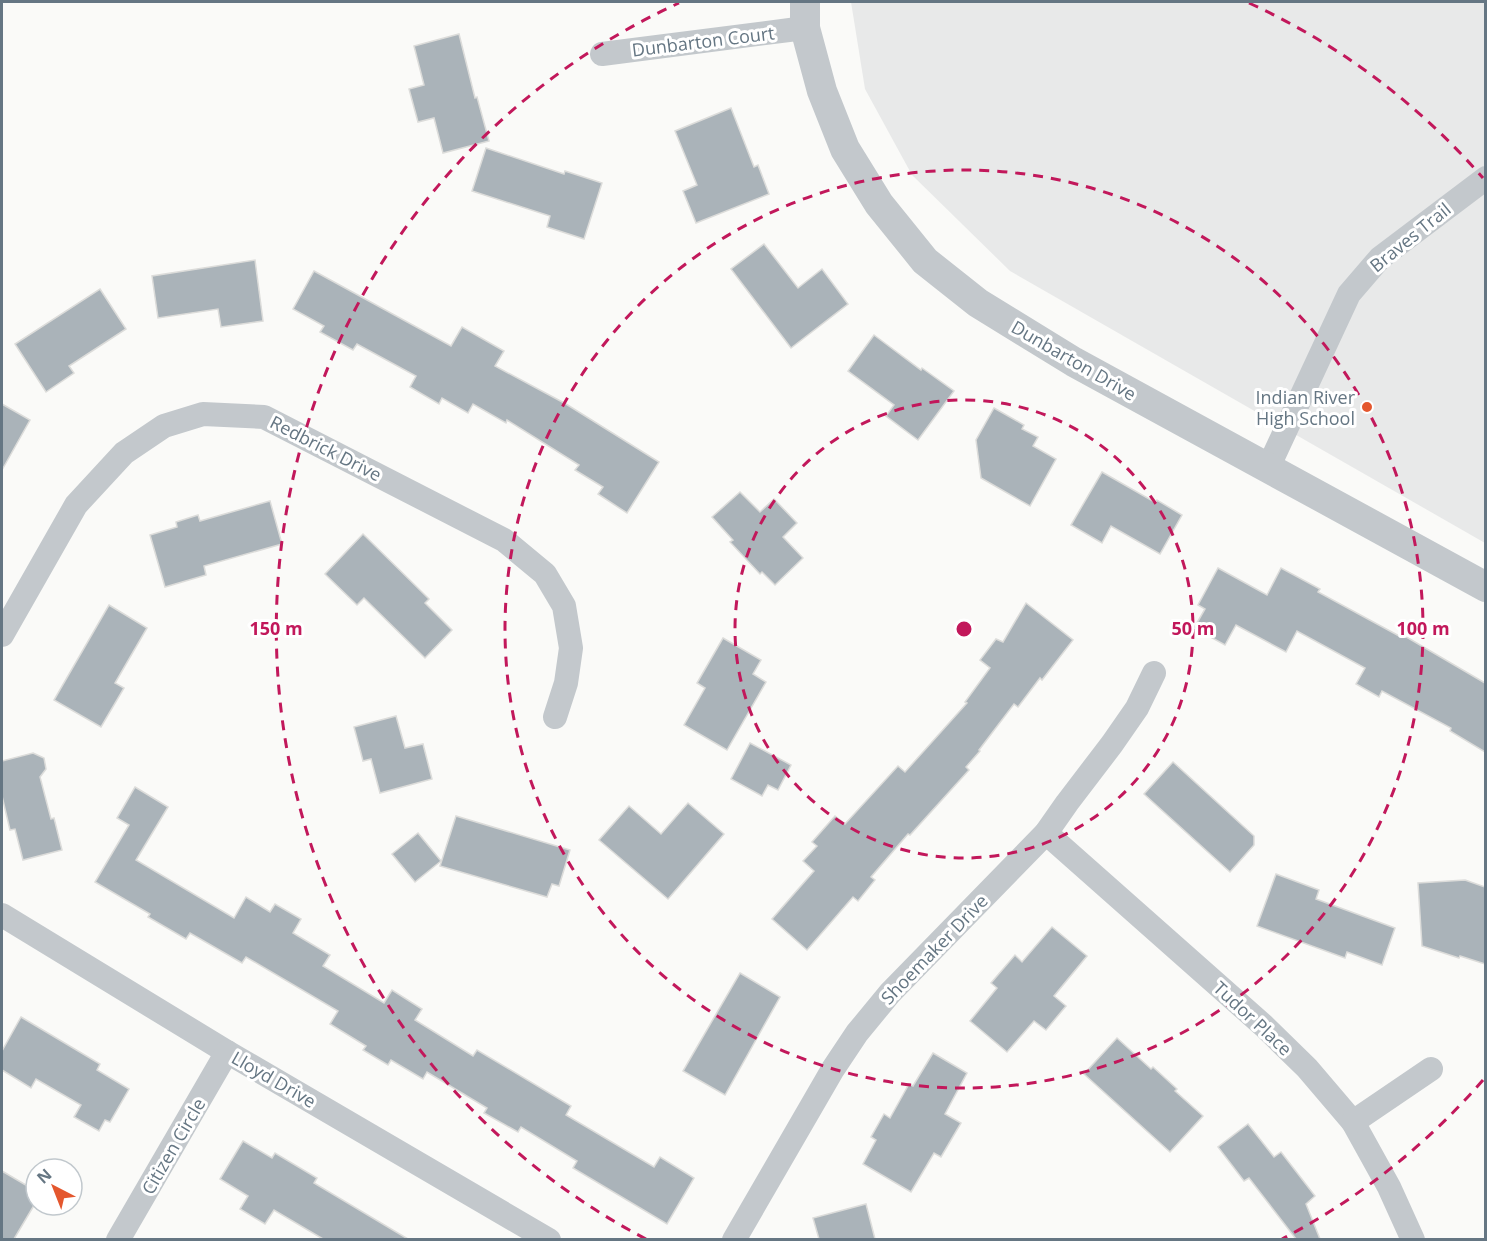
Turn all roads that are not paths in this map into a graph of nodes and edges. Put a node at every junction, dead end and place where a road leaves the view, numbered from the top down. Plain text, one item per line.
1 (805, 15) edge
2 (602, 54) dead end
3 (1485, 178) edge
4 (1268, 468) junction
5 (1485, 587) edge
6 (2, 635) edge
7 (1154, 673) dead end
8 (555, 717) dead end
9 (1046, 833) junction
10 (2, 915) edge
11 (227, 1052) junction
12 (1431, 1069) dead end
13 (1353, 1122) junction
14 (118, 1239) edge
15 (549, 1239) edge
16 (734, 1239) edge
17 (1413, 1239) edge

1 - 2 street, Dunbarton Court
1 - 4 street, Dunbarton Drive
3 - 4 street, Braves Trail
4 - 5 street, Dunbarton Drive
6 - 8 street, Redbrick Drive
7 - 9 street, Shoemaker Drive
9 - 13 street, Tudor Place
9 - 16 street, Shoemaker Drive
10 - 11 street, Lloyd Drive
11 - 14 street, Citizen Circle
11 - 15 street, Lloyd Drive
12 - 13 street
13 - 17 street, Tudor Place

